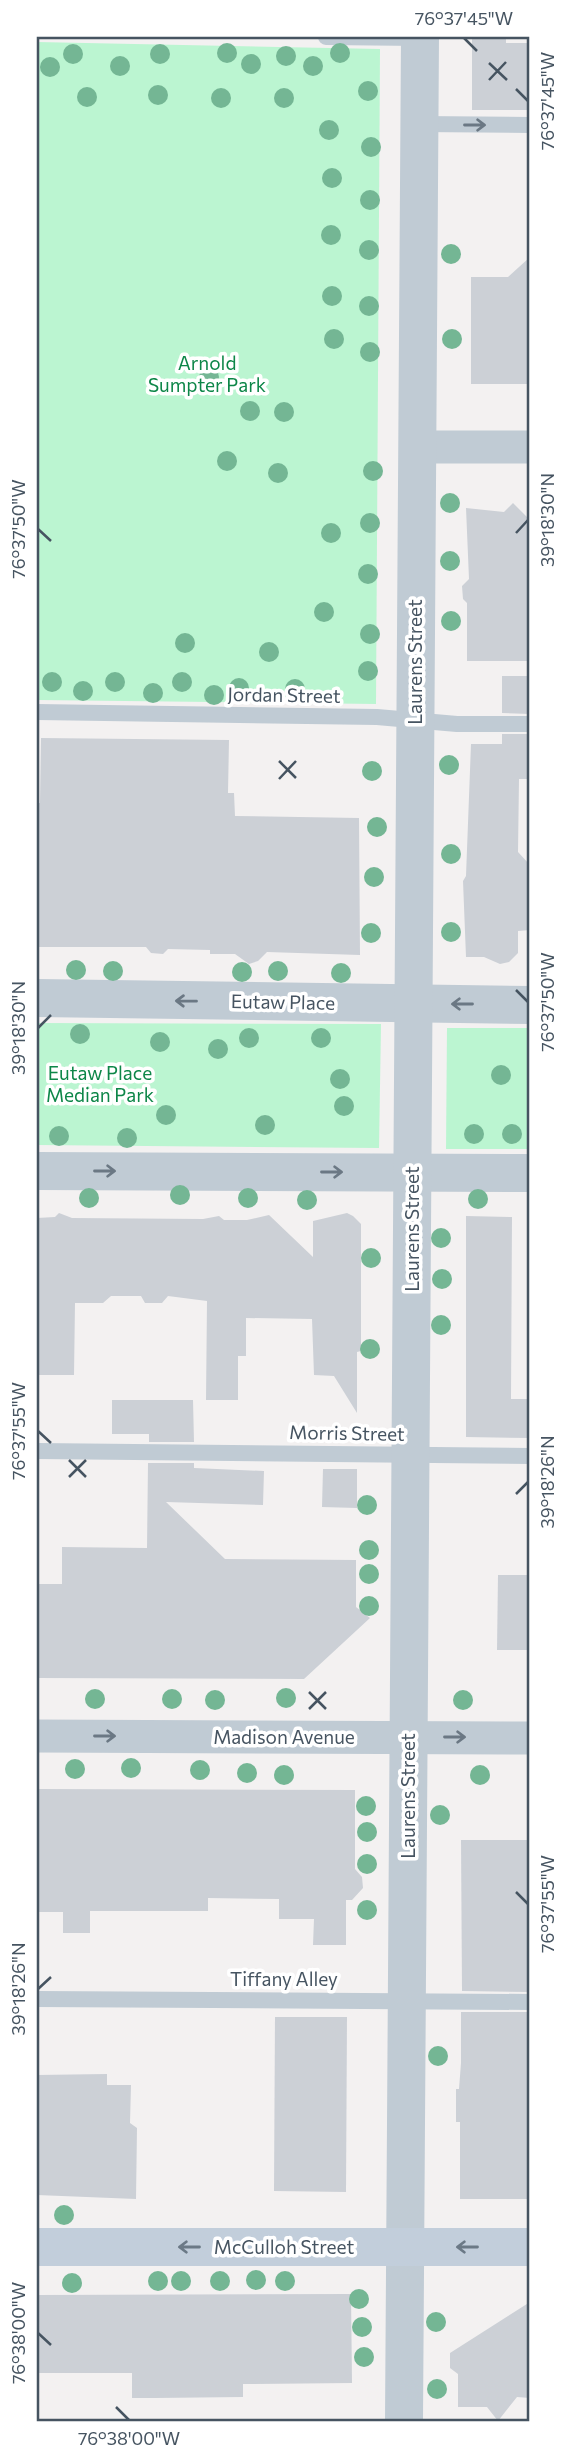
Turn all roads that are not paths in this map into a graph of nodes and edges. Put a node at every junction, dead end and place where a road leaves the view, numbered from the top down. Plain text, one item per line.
1 (326, 37) edge
2 (420, 37) edge
3 (419, 124) junction
4 (530, 125) edge
5 (417, 447) junction
6 (530, 447) edge
7 (37, 712) edge
8 (415, 719) junction
9 (530, 724) edge
10 (37, 998) edge
11 (413, 1004) junction
12 (530, 1005) edge
13 (37, 1171) edge
14 (412, 1173) junction
15 (530, 1173) edge
16 (37, 1451) edge
17 (410, 1455) junction
18 (530, 1456) edge
19 (37, 1736) edge
20 (408, 1737) junction
21 (530, 1738) edge
22 (37, 1999) edge
23 (406, 2001) junction
24 (530, 2002) edge
25 (37, 2247) edge
26 (405, 2247) junction
27 (530, 2247) edge
28 (404, 2421) edge

1 - 2 lane
2 - 3 street, Laurens Street
3 -> 4 lane
3 - 5 street, Laurens Street
5 - 6 street
5 - 8 street, Laurens Street
7 - 8 lane, Jordan Street
8 - 9 lane, Jordan Street
8 - 11 street, Laurens Street
11 -> 10 street, Eutaw Place
12 -> 11 street, Eutaw Place
11 - 14 street, Laurens Street
13 -> 14 street
14 - 15 street
14 - 17 street, Laurens Street
16 - 17 lane, Morris Street
17 - 18 lane, Morris Street
17 - 20 street, Laurens Street
19 -> 20 street, Madison Avenue
20 -> 21 street, Madison Avenue
20 - 23 street, Laurens Street
22 - 23 lane, Tiffany Alley
23 - 24 lane, Tiffany Alley
23 - 26 street, Laurens Street
26 -> 25 main road, McCulloh Street
27 -> 26 main road, McCulloh Street
26 - 28 street, Laurens Street

